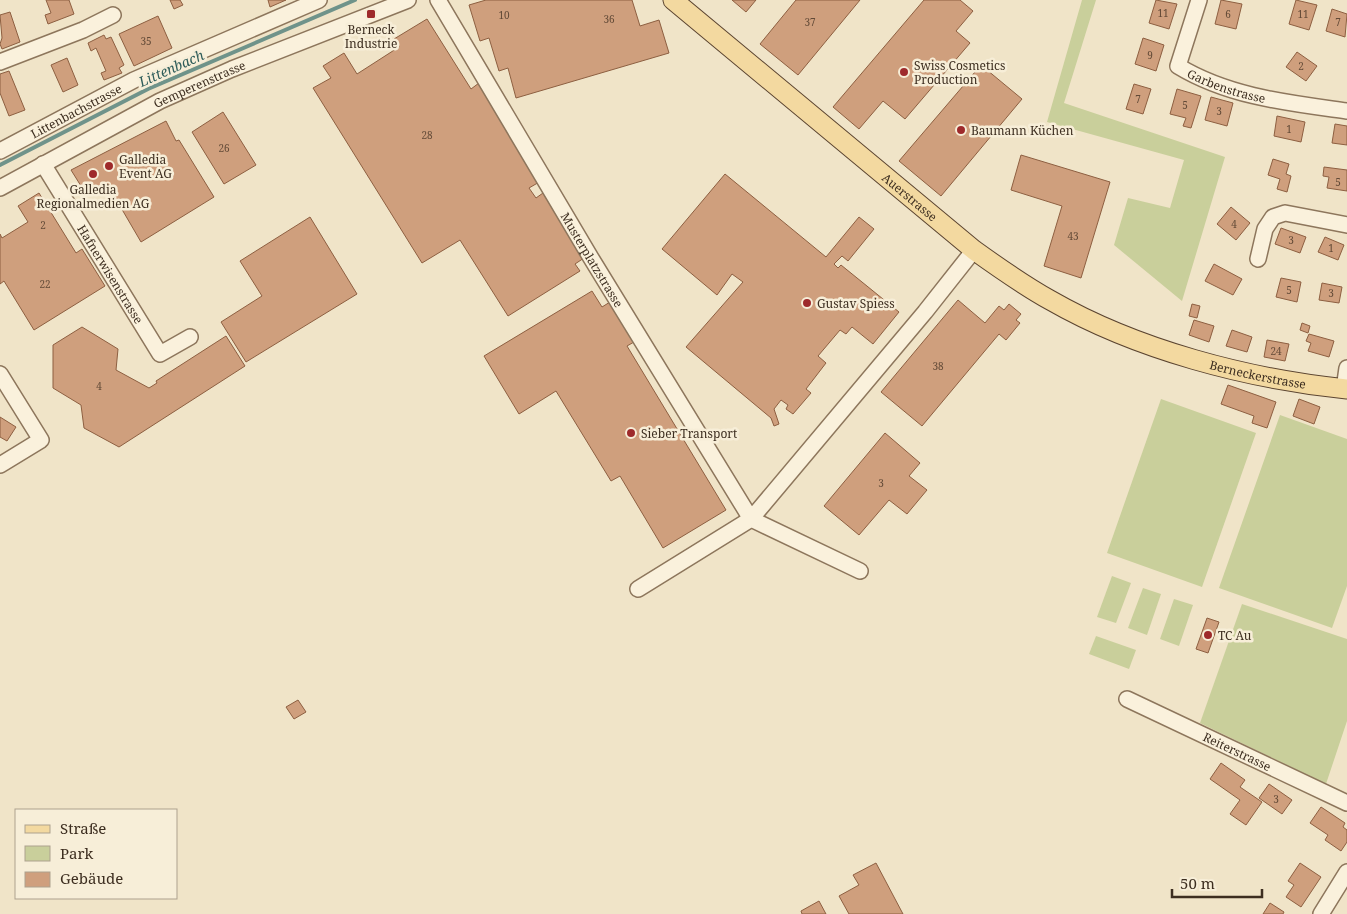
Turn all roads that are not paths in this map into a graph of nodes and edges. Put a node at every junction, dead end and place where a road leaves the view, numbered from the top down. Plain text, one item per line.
1 (319, 0) edge
2 (408, 0) edge
3 (438, 0) edge
4 (673, 0) edge
5 (1199, 0) edge
6 (113, 15) dead end
7 (0, 62) edge
8 (1347, 111) edge
9 (0, 151) edge
10 (43, 164) junction
11 (0, 188) edge
12 (1347, 225) edge
13 (974, 250) junction
14 (1258, 259) dead end
15 (190, 337) dead end
16 (1171, 352) joint
17 (1347, 368) edge
18 (0, 374) edge
19 (1346, 389) edge
20 (0, 465) edge
21 (750, 519) junction
22 (860, 571) dead end
23 (638, 588) dead end
24 (1127, 699) dead end
25 (1347, 804) edge
26 (1347, 872) edge
27 (1321, 914) edge

1 - 9 street, Littenbachstrasse
2 - 10 street, Gemperenstrasse
3 - 21 street, Musterplatzstrasse
4 - 13 main road, Auerstrasse
5 - 8 street, Garbenstrasse
6 - 7 street
10 - 11 street, Gemperenstrasse
10 - 15 street, Hafnerwisenstrasse
12 - 14 street
13 - 16 main road, Auerstrasse
13 - 21 street
16 - 19 main road, Berneckerstrasse
17 - 19 street
18 - 20 street
21 - 22 street
21 - 23 street
24 - 25 street, Reiterstrasse
26 - 27 street

